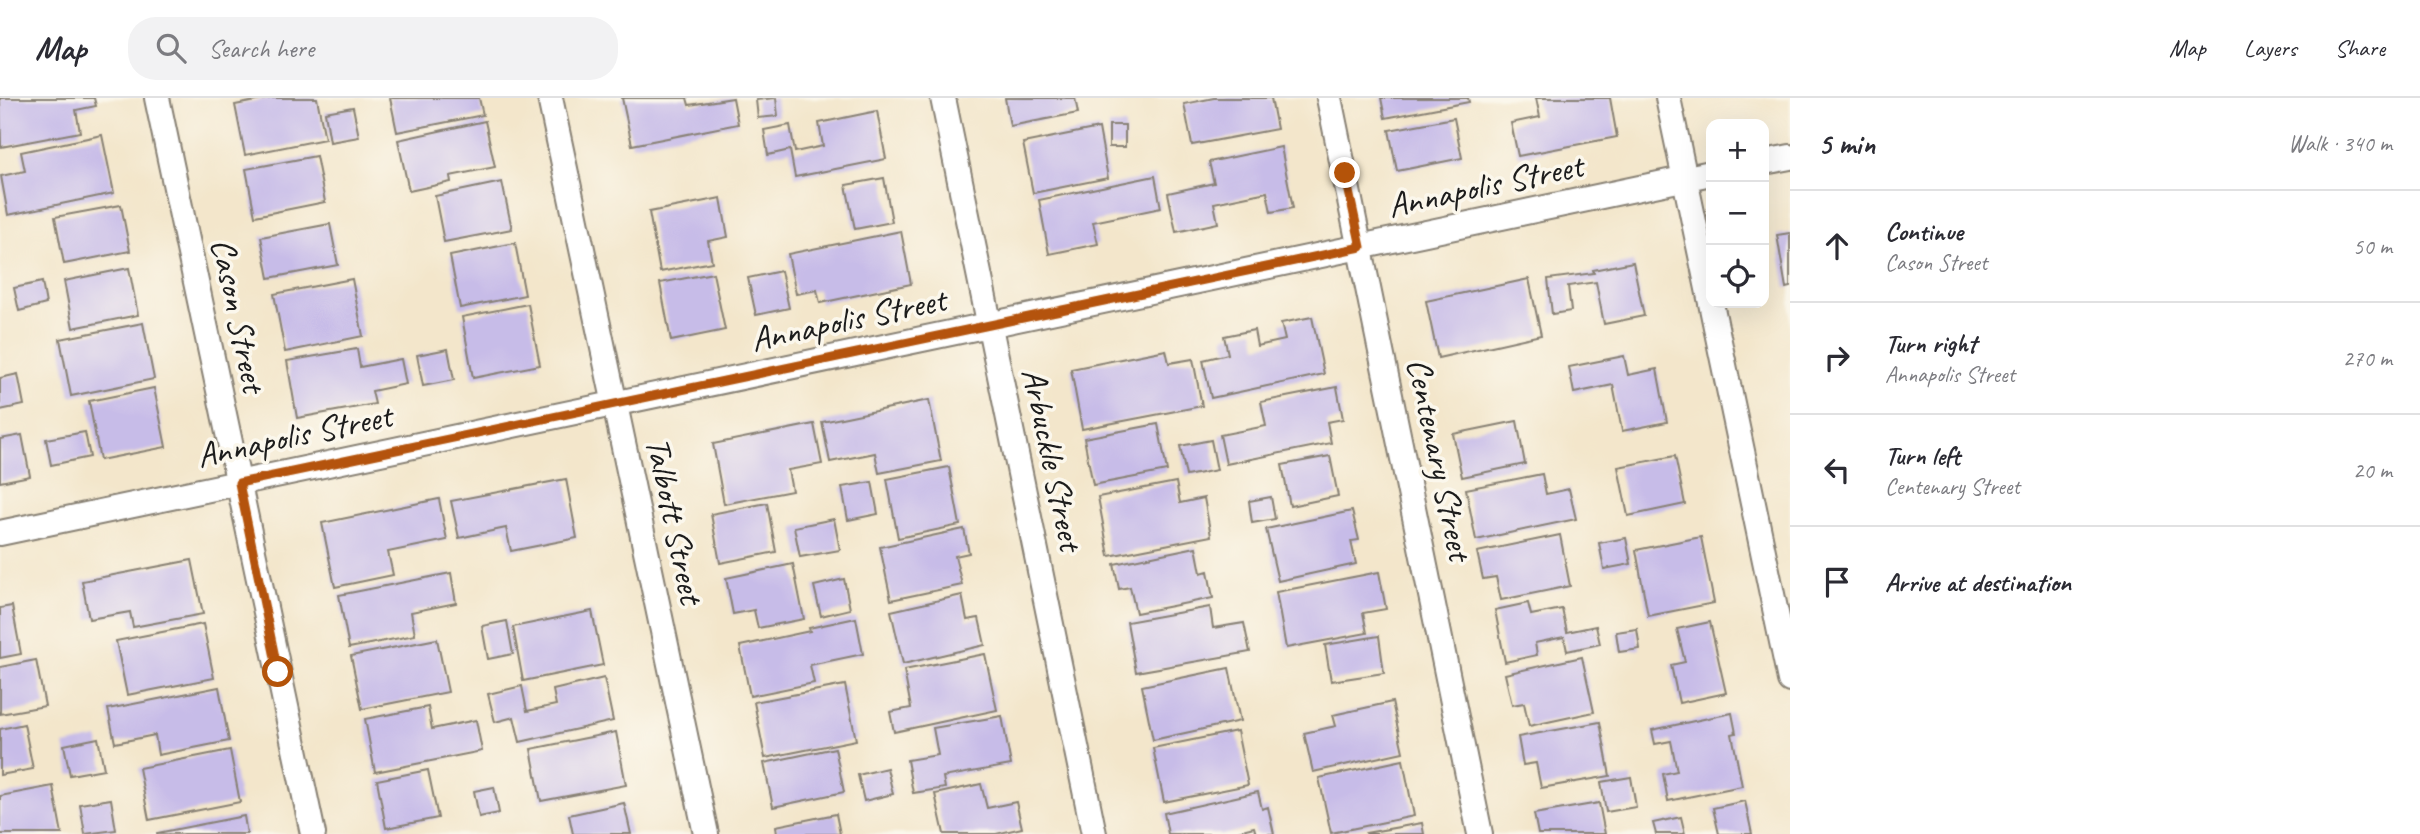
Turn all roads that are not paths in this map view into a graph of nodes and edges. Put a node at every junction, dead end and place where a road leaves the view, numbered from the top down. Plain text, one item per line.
1 (157, 98) edge
2 (550, 98) edge
3 (943, 98) edge
4 (1329, 98) edge
5 (1668, 98) edge
6 (1790, 157) edge
7 (1769, 161) edge
8 (1706, 174) edge
9 (1685, 179) junction
10 (1361, 247) junction
11 (989, 325) junction
12 (614, 404) junction
13 (239, 483) junction
14 (0, 533) edge
15 (1790, 680) edge
16 (313, 834) edge
17 (706, 834) edge
18 (1094, 834) edge
19 (1480, 834) edge

1 - 13 street, Cason Street
2 - 12 street, Talbott Street
3 - 11 street, Arbuckle Street
4 - 10 street, Centenary Street
5 - 9 street
6 - 7 street
8 - 9 street, Annapolis Street
9 - 10 street, Annapolis Street
9 - 15 street
10 - 11 street, Annapolis Street
10 - 19 street, Centenary Street
11 - 12 street, Annapolis Street
11 - 18 street, Arbuckle Street
12 - 13 street, Annapolis Street
12 - 17 street, Talbott Street
13 - 14 street, Annapolis Street
13 - 16 street, Cason Street

